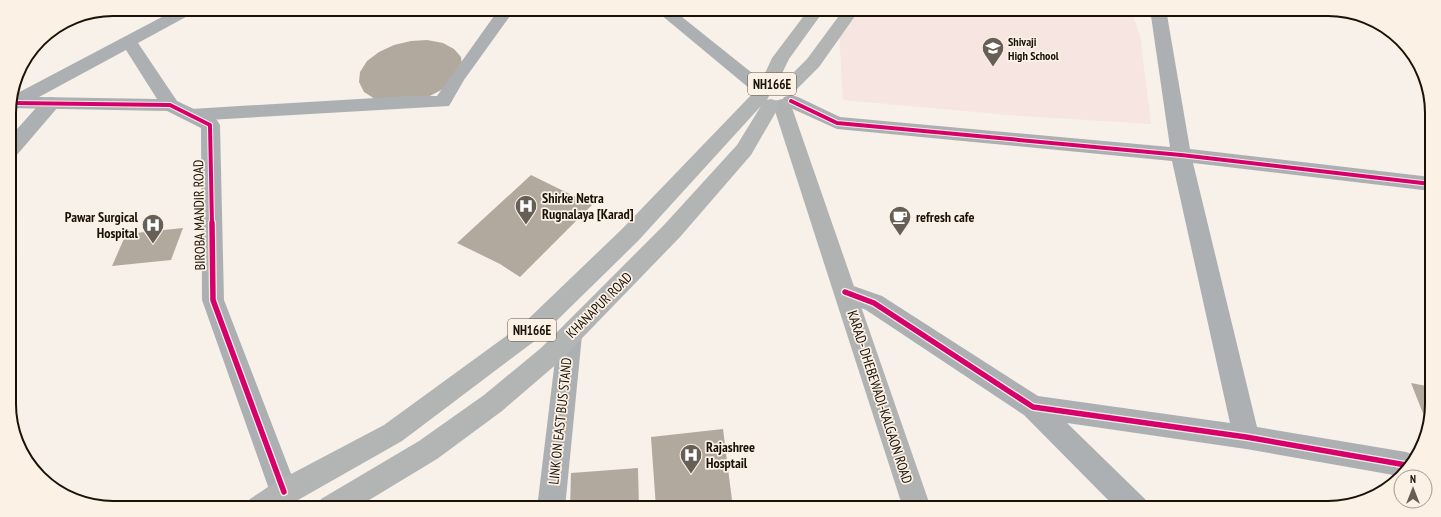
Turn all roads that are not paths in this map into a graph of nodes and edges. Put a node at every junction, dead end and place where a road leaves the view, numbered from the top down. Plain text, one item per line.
1 (176, 16) edge
2 (502, 16) edge
3 (671, 16) edge
4 (812, 16) edge
5 (847, 16) edge
6 (1159, 16) edge
7 (129, 42) junction
8 (775, 95) junction
9 (17, 100) edge
10 (17, 103) edge
11 (51, 103) junction
12 (170, 105) junction
13 (191, 115) junction
14 (16, 144) edge
15 (1181, 155) junction
16 (1425, 183) edge
17 (844, 292) junction
18 (570, 334) junction
19 (1033, 407) junction
20 (1246, 437) junction
21 (1404, 465) edge
22 (284, 492) junction
23 (270, 501) edge
24 (343, 501) edge
25 (552, 501) edge
26 (915, 501) edge
27 (1128, 501) edge

1 - 7 street
2 - 13 street
3 - 8 street
4 - 8 highway, NH166E
5 - 8 highway, NH166E
6 - 15 street
7 - 9 street
7 - 12 street
8 - 15 street
8 - 17 main road, KARAD- DHEBEWADI-KALGAON ROAD
8 - 18 highway, KHANAPUR ROAD / NH166E
8 - 22 highway, NH166E
10 - 11 street, BIROBA MANDIR ROAD
11 - 12 street, BIROBA MANDIR ROAD
11 - 14 street
12 - 13 street, BIROBA MANDIR ROAD
13 - 22 street, BIROBA MANDIR ROAD
15 - 16 street
15 - 20 street
17 - 19 street
17 - 26 main road, KARAD- DHEBEWADI-KALGAON ROAD
18 - 24 highway, KHANAPUR ROAD / NH166E
18 - 25 street, LINK ON EAST BUS STAND
19 - 20 street
19 - 27 street
20 - 21 street
22 - 23 highway, NH166E

